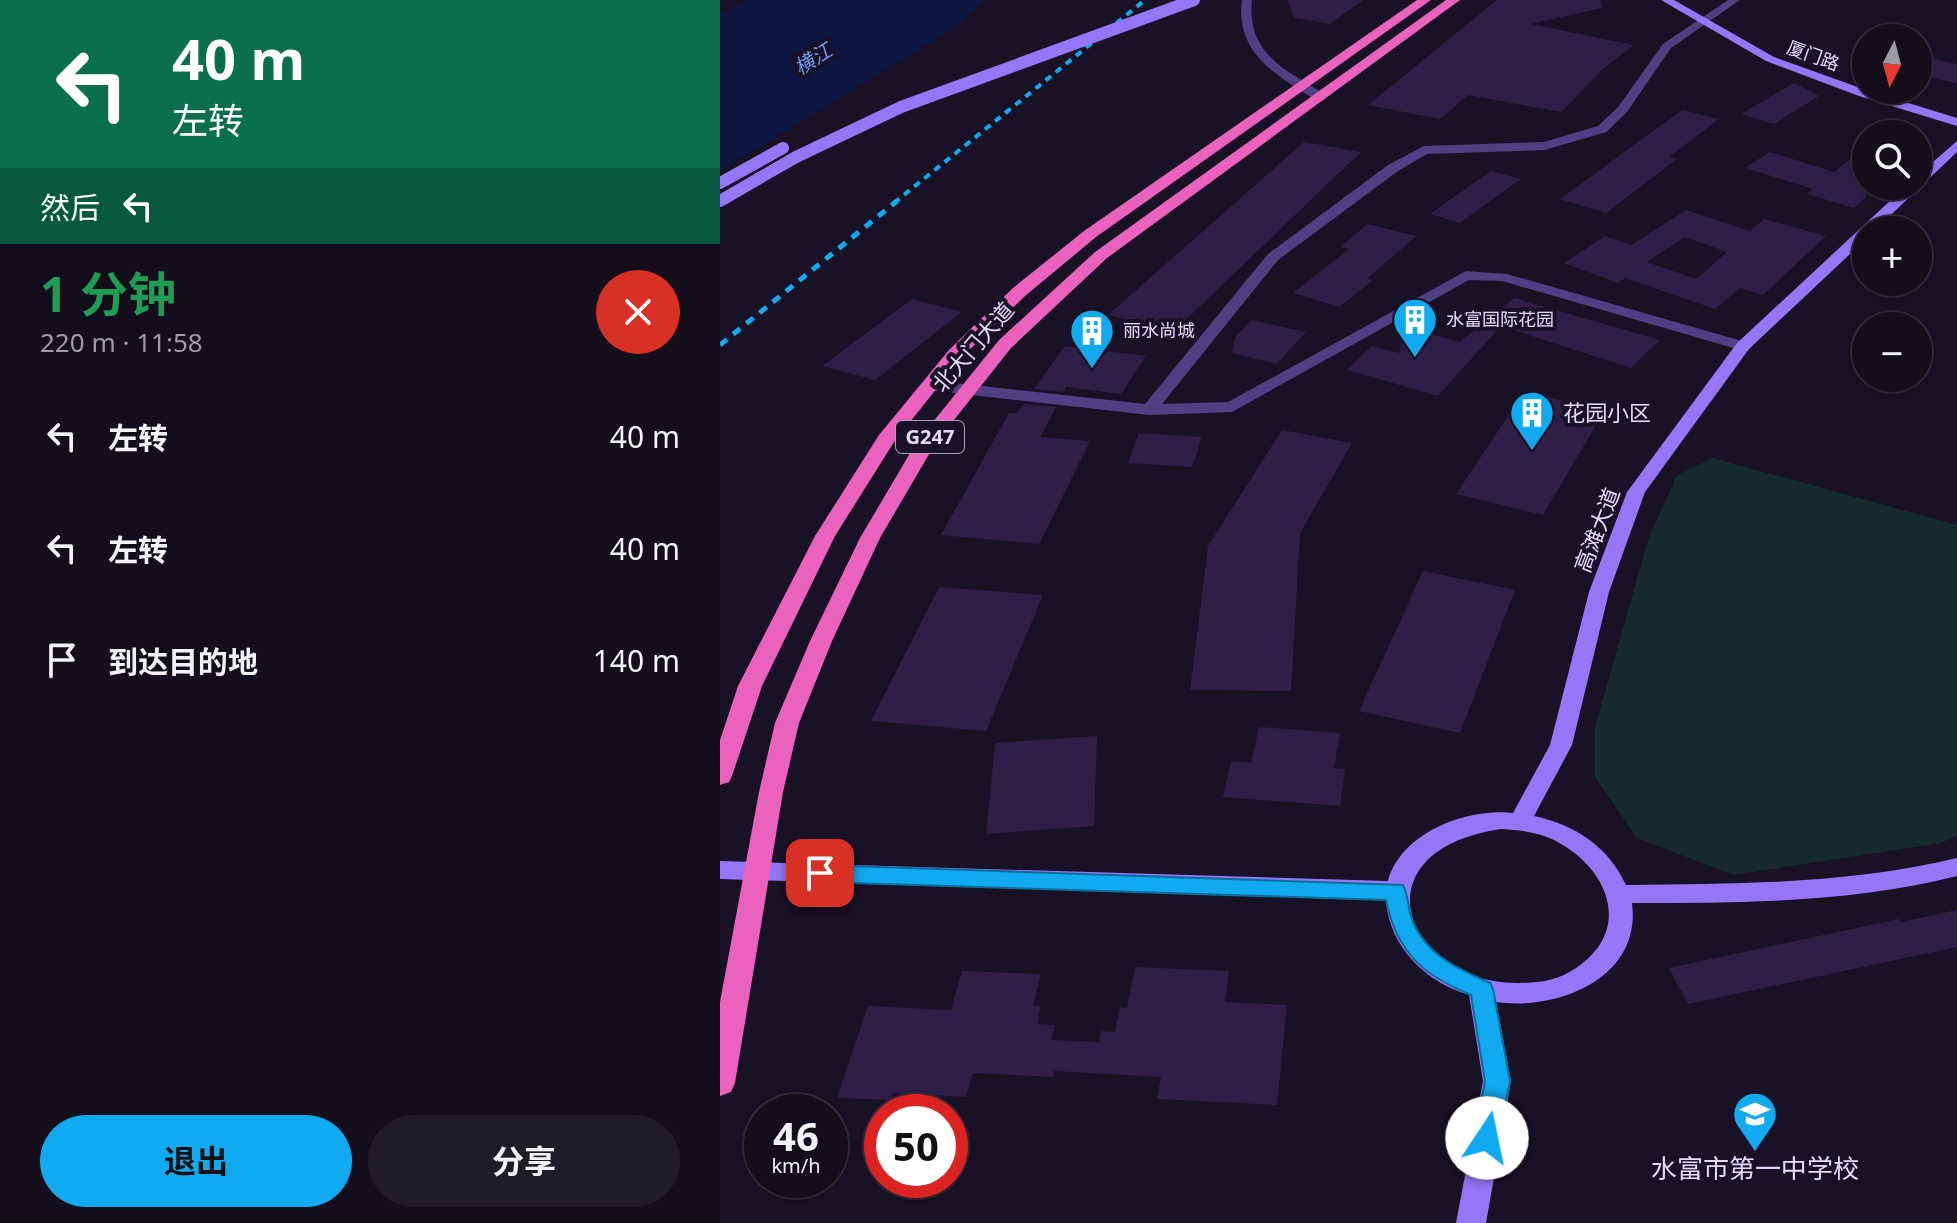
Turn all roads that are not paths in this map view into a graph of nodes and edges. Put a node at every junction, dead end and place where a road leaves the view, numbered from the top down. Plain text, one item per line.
1 (1168, 0) edge
2 (1194, 0) edge
3 (1247, 0) edge
4 (1425, 0) edge
5 (1454, 0) edge
6 (1666, 0) edge
7 (1735, 0) edge
8 (1702, 21) junction
9 (1313, 91) junction
10 (1957, 122) edge
11 (1957, 145) edge
12 (1932, 169) edge
13 (720, 183) edge
14 (1899, 200) edge
15 (720, 201) edge
16 (1881, 216) edge
17 (1852, 243) edge
18 (1743, 346) junction
19 (928, 385) junction
20 (966, 389) junction
21 (1149, 410) junction
22 (720, 776) edge
23 (1519, 822) junction
24 (1957, 867) edge
25 (720, 870) edge
26 (756, 871) junction
27 (1395, 891) junction
28 (1619, 894) junction
29 (1481, 989) junction
30 (720, 1083) edge
31 (1471, 1223) edge

1 - 13 main road, bridge
2 - 15 main road, bridge
3 - 9 street
4 - 9 highway, 北大门大道 / G247
5 - 9 highway, 北大门大道 / G247
6 - 8 main road, 厦门路
7 - 8 street
8 - 10 main road, 厦门路
8 - 21 street
9 - 19 highway, 北大门大道 / G247
9 - 20 highway, 北大门大道 / G247
11 - 12 main road
14 - 16 main road, 高滩大道
17 - 18 main road, 高滩大道
18 - 21 street
18 - 23 main road, 高滩大道
19 - 20 street
19 - 22 highway, 北大门大道 / G247
20 - 21 street
20 - 26 highway, 北大门大道 / G247
23 - 27 main road
23 - 28 main road
24 - 28 main road
25 - 26 main road
26 - 27 main road
26 - 30 highway, 北大门大道 / G247
27 - 29 main road
28 - 29 main road
29 - 31 main road

